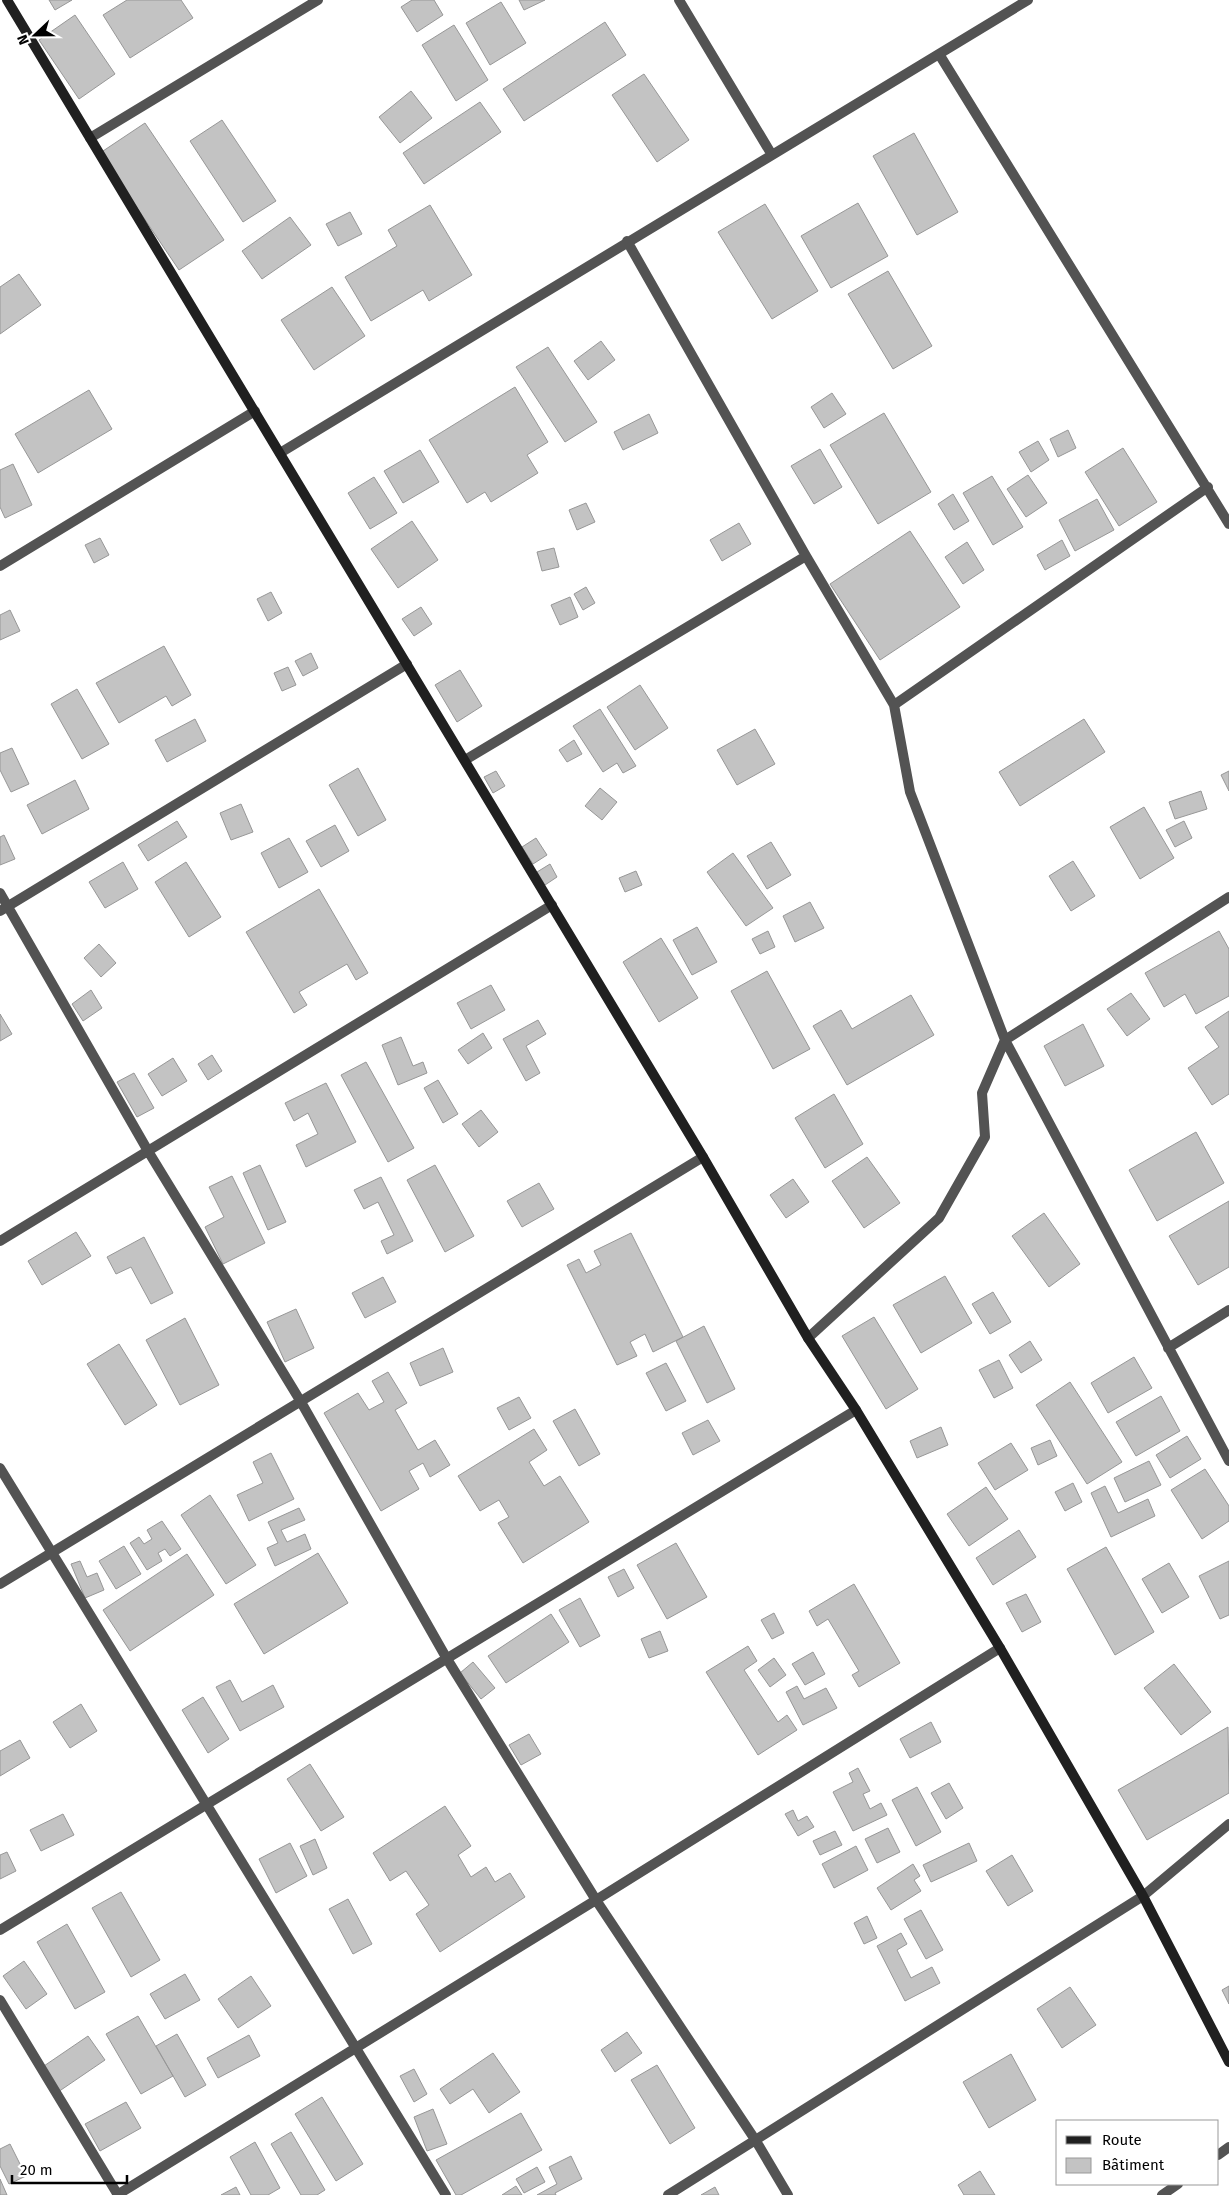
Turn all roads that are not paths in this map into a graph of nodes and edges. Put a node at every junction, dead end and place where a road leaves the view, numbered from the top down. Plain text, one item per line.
1 (7, 0) edge
2 (318, 0) edge
3 (679, 0) edge
4 (1028, 0) edge
5 (939, 54) junction
6 (90, 138) junction
7 (772, 155) junction
8 (627, 241) junction
9 (255, 411) junction
10 (280, 453) junction
11 (1208, 487) junction
12 (1229, 524) edge
13 (806, 556) junction
14 (0, 566) edge
15 (407, 664) junction
16 (894, 705) junction
17 (465, 760) junction
18 (0, 892) edge
19 (1229, 897) edge
20 (552, 905) junction
21 (4, 909) edge
22 (1005, 1040) junction
23 (148, 1151) junction
24 (703, 1157) junction
25 (0, 1241) edge
26 (1229, 1310) edge
27 (808, 1338) junction
28 (1168, 1348) junction
29 (301, 1402) junction
30 (856, 1410) junction
31 (1229, 1460) edge
32 (0, 1468) edge
33 (52, 1552) junction
34 (0, 1584) edge
35 (1000, 1648) junction
36 (447, 1659) junction
37 (206, 1805) junction
38 (1229, 1824) edge
39 (1143, 1896) junction
40 (596, 1900) junction
41 (0, 1930) edge
42 (0, 2000) edge
43 (355, 2047) junction
44 (1229, 2062) edge
45 (756, 2141) junction
46 (1177, 2185) edge
47 (117, 2195) edge
48 (446, 2195) edge
49 (668, 2195) edge
50 (788, 2195) edge
51 (1162, 2195) edge

1 - 6 main road
2 - 6 street
3 - 7 street
4 - 5 street
5 - 7 street
5 - 11 street
6 - 9 main road
7 - 8 street
8 - 10 street
8 - 13 street
9 - 10 main road
9 - 14 street
10 - 15 main road
11 - 12 street
11 - 16 street
13 - 16 street
13 - 17 street
15 - 17 main road
15 - 21 street
16 - 22 street
17 - 20 main road
18 - 21 street
19 - 22 street
20 - 23 street
20 - 24 main road
21 - 23 street
22 - 27 street
22 - 28 street
23 - 25 street
23 - 29 street
24 - 27 main road
24 - 29 street
26 - 28 street
27 - 30 main road
28 - 31 street
29 - 33 street
29 - 36 street
30 - 35 main road
30 - 36 street
32 - 33 street
33 - 34 street
33 - 37 street
35 - 39 main road
35 - 40 street
36 - 37 street
36 - 40 street
37 - 41 street
37 - 43 street
38 - 39 street
39 - 44 main road
39 - 45 street
40 - 43 street
40 - 45 street
42 - 47 street
43 - 47 street
43 - 48 street
45 - 49 street
45 - 50 street
46 - 51 street

